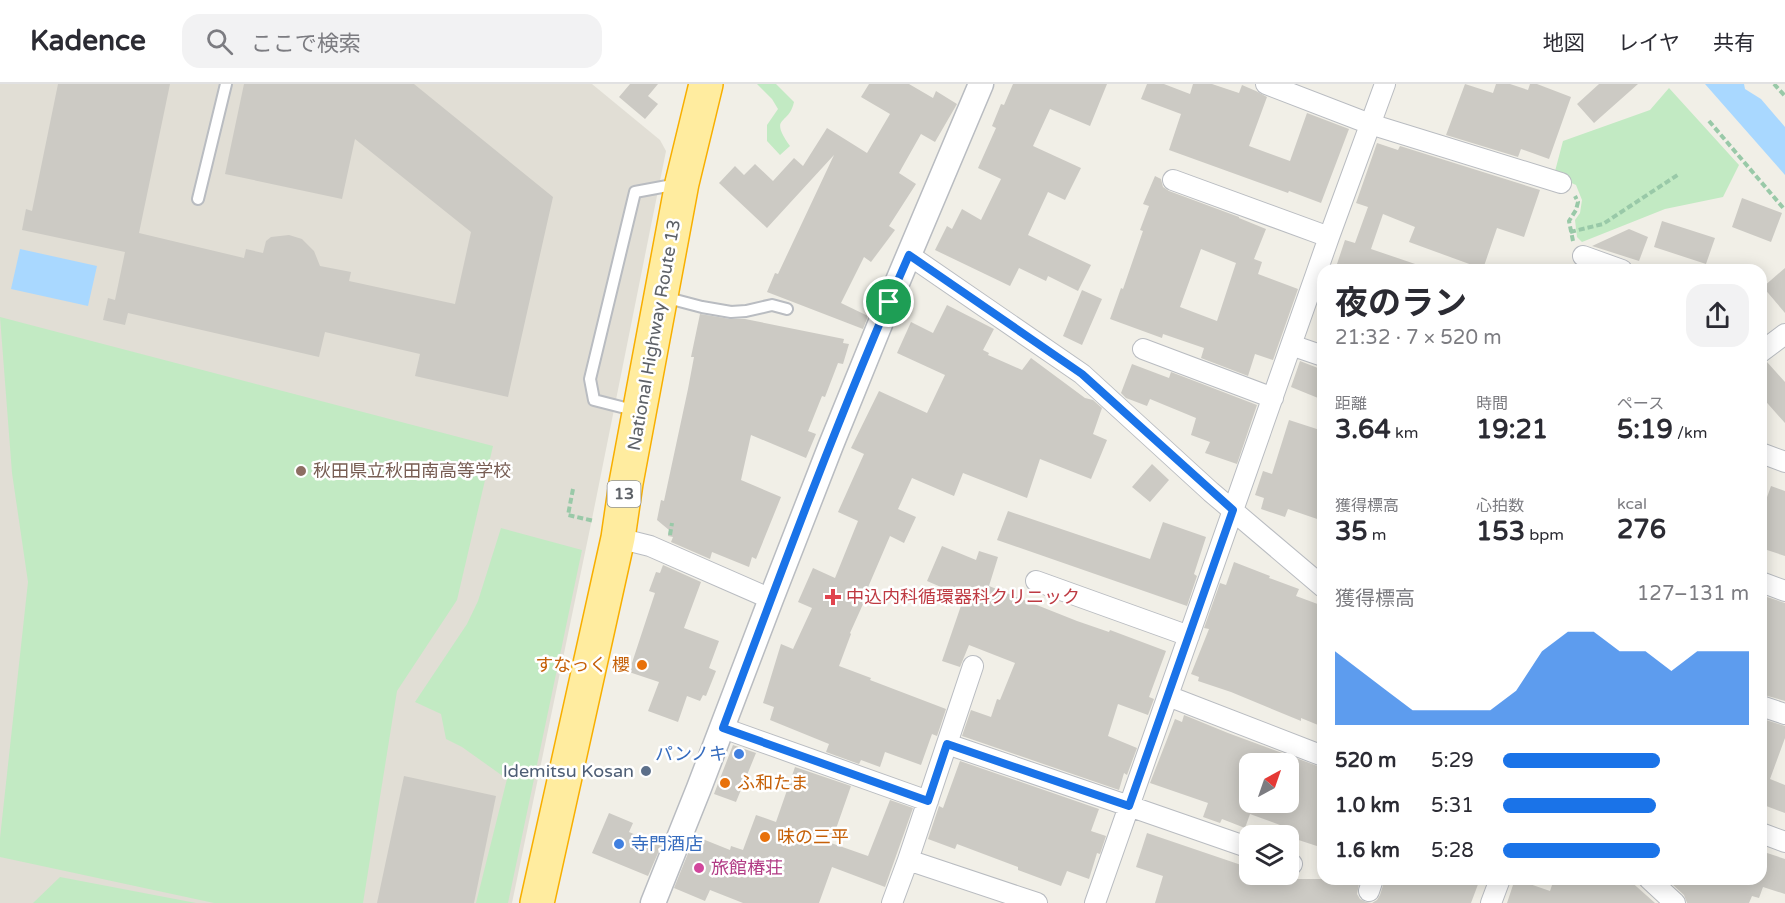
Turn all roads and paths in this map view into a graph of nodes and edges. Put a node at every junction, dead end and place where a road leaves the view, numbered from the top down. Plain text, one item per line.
1 (226, 84) edge
2 (981, 84) edge
3 (1266, 84) edge
4 (1384, 84) edge
5 (1774, 84) edge
6 (698, 88) edge
7 (1785, 96) edge
8 (1709, 121) dead end
9 (1370, 124) junction
10 (1679, 174) dead end
11 (1173, 180) dead end
12 (681, 183) junction
13 (1561, 183) joint
14 (198, 199) dead end
15 (1785, 210) edge
16 (1570, 232) junction
17 (1329, 237) junction
18 (909, 255) junction
19 (1583, 256) joint
20 (1320, 264) edge
21 (1605, 264) edge
22 (1317, 271) edge
23 (661, 296) junction
24 (787, 309) dead end
25 (1785, 334) edge
26 (1291, 345) junction
27 (1767, 348) edge
28 (1143, 349) dead end
29 (1317, 354) edge
30 (1273, 398) junction
31 (639, 412) junction
32 (1767, 455) edge
33 (1785, 462) edge
34 (573, 489) dead end
35 (1233, 510) junction
36 (607, 530) junction
37 (1036, 581) dead end
38 (1317, 582) edge
39 (1767, 584) edge
40 (1785, 591) edge
41 (771, 599) junction
42 (1189, 636) junction
43 (973, 666) dead end
44 (1168, 696) junction
45 (1767, 708) edge
46 (1785, 714) edge
47 (723, 728) junction
48 (947, 744) junction
49 (1317, 754) edge
50 (928, 801) junction
51 (1129, 806) junction
52 (1767, 835) edge
53 (1785, 842) edge
54 (1239, 844) edge
55 (908, 860) junction
56 (1498, 885) edge
57 (1656, 885) edge
58 (537, 903) edge
59 (653, 903) edge
60 (892, 903) edge
61 (1037, 903) edge
62 (1095, 903) edge
63 (1491, 903) edge
64 (1675, 903) edge

1 - 14 lane
2 - 18 street
3 - 9 street
4 - 9 street
5 - 7 path
6 - 12 highway, National Highway Route 13 / 13
8 - 15 path
9 - 13 street
9 - 17 street
10 - 16 path
11 - 17 street
12 - 23 highway, National Highway Route 13 / 13
12 - 31 lane
13 - 16 path
16 - 19 path
17 - 20 street
18 - 35 street
18 - 41 street
19 - 21 street
22 - 26 street
23 - 24 lane
23 - 31 highway, National Highway Route 13 / 13
25 - 27 street
26 - 29 street
26 - 30 street
28 - 30 street
30 - 35 street
31 - 36 highway, National Highway Route 13 / 13
32 - 33 street
34 - 36 path
35 - 38 street
35 - 42 street
36 - 41 street
36 - 58 highway, National Highway Route 13 / 13
37 - 42 street
39 - 40 street
41 - 47 street
42 - 44 street
43 - 48 street
44 - 49 street
44 - 51 street
45 - 46 street
47 - 50 street
47 - 59 street
48 - 50 street
48 - 51 street
50 - 55 street
51 - 54 street
51 - 62 street
52 - 53 street
55 - 60 street
55 - 61 street
56 - 63 street
57 - 64 street

